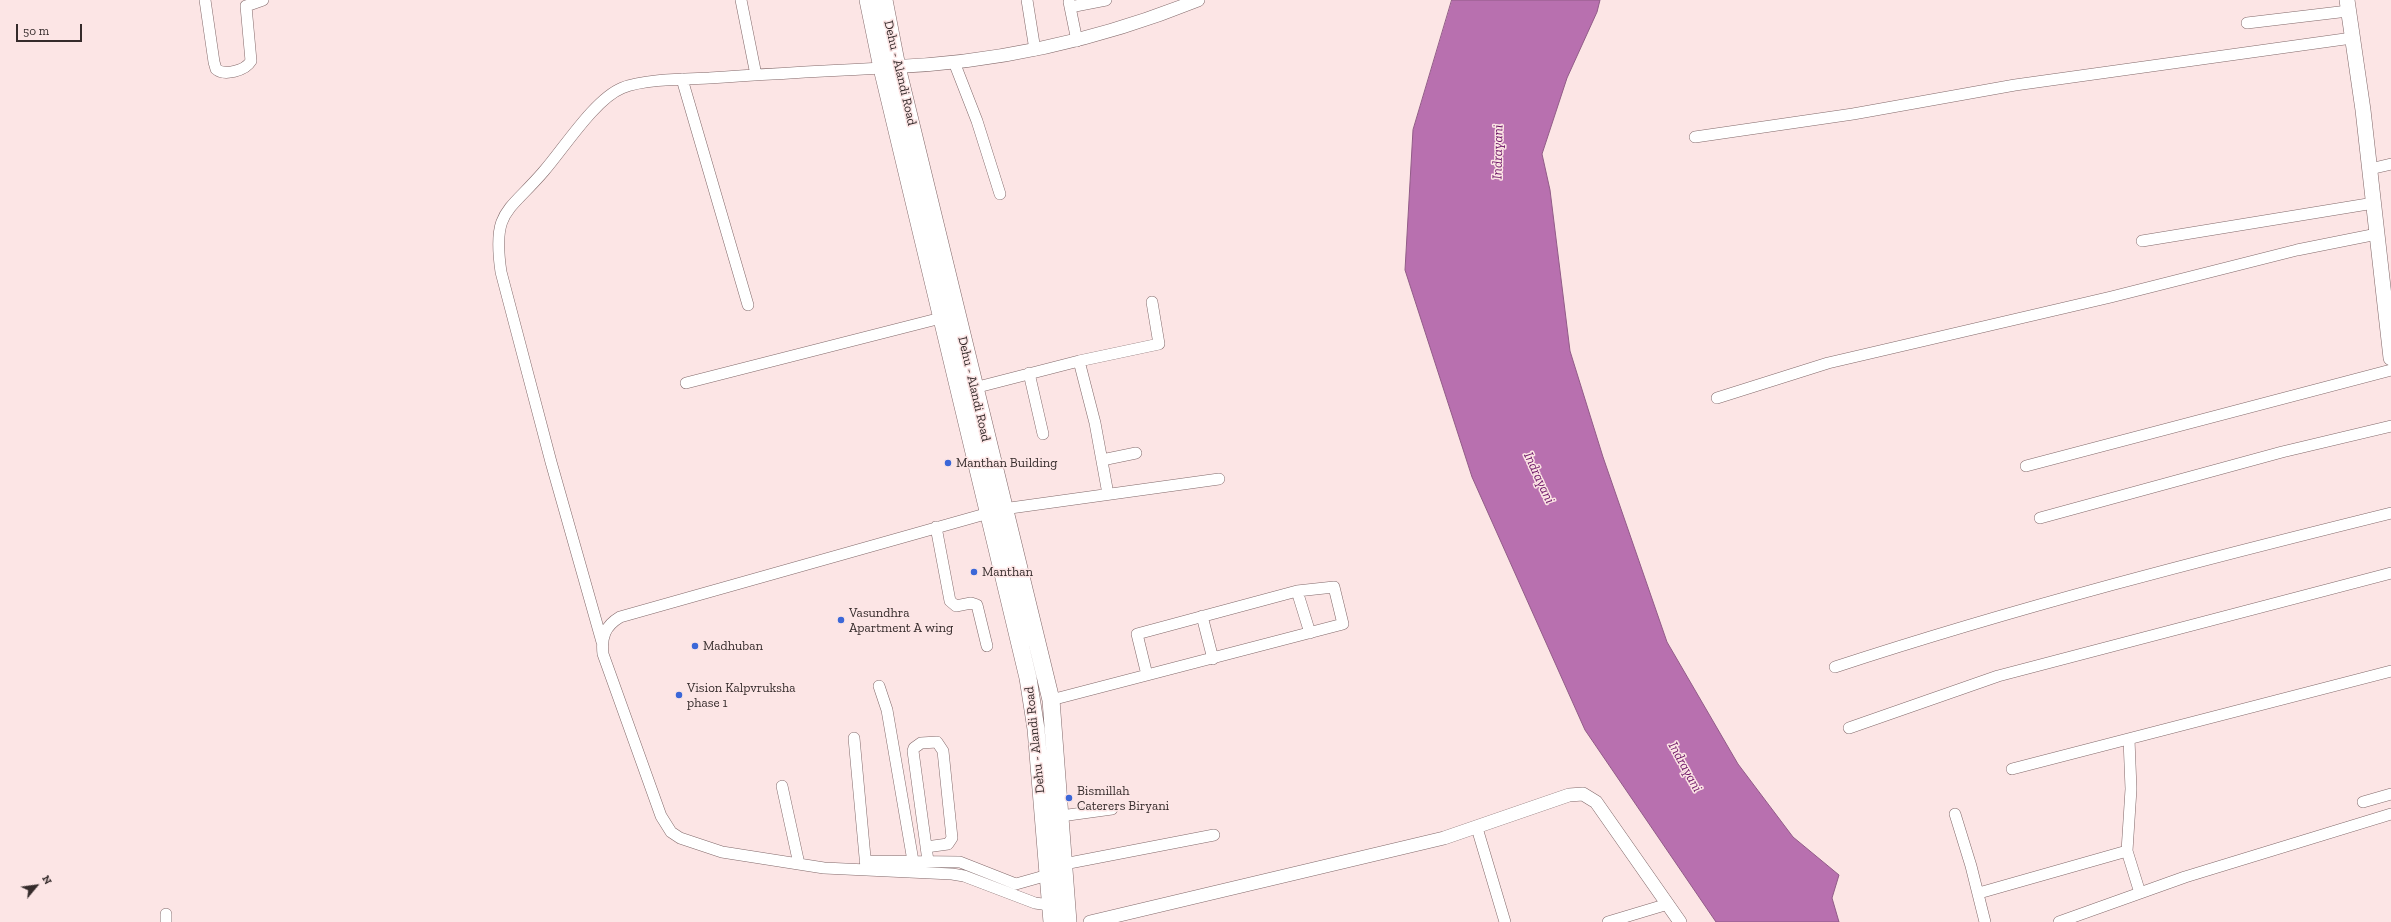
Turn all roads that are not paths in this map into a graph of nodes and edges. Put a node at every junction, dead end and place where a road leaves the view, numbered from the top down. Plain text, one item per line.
1 (205, 0) edge
2 (263, 0) edge
3 (740, 0) edge
4 (868, 0) edge
5 (884, 0) edge
6 (1027, 0) edge
7 (1106, 0) edge
8 (1198, 0) edge
9 (1180, 4) edge
10 (2348, 5) edge
11 (2246, 23) dead end
12 (2352, 38) junction
13 (1077, 41) junction
14 (1035, 50) junction
15 (954, 62) junction
16 (889, 67) junction
17 (756, 75) junction
18 (682, 79) junction
19 (1694, 137) dead end
20 (2391, 164) edge
21 (2370, 169) junction
22 (1000, 194) dead end
23 (2374, 203) junction
24 (2377, 234) junction
25 (2142, 241) dead end
26 (2387, 283) edge
27 (1152, 302) dead end
28 (748, 305) dead end
29 (941, 318) junction
30 (2391, 358) edge
31 (1079, 361) junction
32 (2391, 370) edge
33 (1029, 374) junction
34 (686, 383) dead end
35 (974, 388) junction
36 (1717, 398) dead end
37 (2391, 426) edge
38 (1043, 434) dead end
39 (1136, 453) dead end
40 (1102, 460) junction
41 (2026, 466) dead end
42 (1219, 480) dead end
43 (1108, 494) junction
44 (995, 511) junction
45 (2391, 513) edge
46 (2040, 518) dead end
47 (936, 528) junction
48 (2391, 572) edge
49 (1297, 591) junction
50 (1202, 616) junction
51 (1310, 633) junction
52 (602, 643) junction
53 (987, 646) dead end
54 (1213, 659) junction
55 (1835, 667) dead end
56 (2391, 671) edge
57 (1147, 675) junction
58 (880, 686) dead end
59 (1051, 700) junction
60 (1849, 728) dead end
61 (854, 738) dead end
62 (2129, 739) junction
63 (2012, 769) dead end
64 (782, 786) dead end
65 (2391, 794) edge
66 (2363, 802) dead end
67 (1112, 809) dead end
68 (1955, 814) dead end
69 (2391, 814) edge
70 (1061, 816) junction
71 (1477, 828) junction
72 (1214, 835) dead end
73 (926, 847) junction
74 (2127, 851) junction
75 (913, 861) junction
76 (928, 861) junction
77 (799, 864) junction
78 (1064, 864) junction
79 (866, 866) junction
80 (1048, 875) junction
81 (2140, 893) junction
82 (1979, 894) junction
83 (1668, 904) junction
84 (1059, 914) edge
85 (1090, 922) edge
86 (1505, 922) edge
87 (1608, 922) edge
88 (1680, 922) edge
89 (1985, 922) edge
90 (2059, 922) edge

1 - 2 street
3 - 17 street
4 - 16 main road, Dehu - Alandi Road
5 - 16 main road, Dehu - Alandi Road
6 - 14 street
7 - 13 street
8 - 9 street
9 - 13 street
10 - 11 street
10 - 12 main road
12 - 19 street
12 - 21 main road
13 - 14 street
14 - 15 street
15 - 16 street
15 - 22 street
16 - 17 street
16 - 29 main road, Dehu - Alandi Road
16 - 35 main road, Dehu - Alandi Road
17 - 18 street
18 - 28 street
18 - 52 street
20 - 21 street
21 - 23 main road
23 - 24 main road
23 - 25 street
24 - 26 main road
24 - 36 street
26 - 30 main road
27 - 31 street
29 - 34 street
29 - 44 main road, Dehu - Alandi Road
31 - 33 street
31 - 40 street
32 - 41 street
33 - 35 street
33 - 38 street
35 - 44 main road, Dehu - Alandi Road
37 - 46 street
39 - 40 street
40 - 43 street
42 - 43 street
43 - 44 street
44 - 47 street
44 - 59 main road, Dehu - Alandi Road
44 - 80 main road, Dehu - Alandi Road
45 - 55 street
47 - 52 street
47 - 53 street
48 - 60 street
49 - 50 street
49 - 51 street
49 - 51 street
50 - 54 street
50 - 57 street
51 - 54 street
52 - 77 street
54 - 57 street
56 - 62 street
57 - 59 street
58 - 75 street
59 - 70 main road, Dehu - Alandi Road
61 - 79 street
62 - 63 street
62 - 74 street
64 - 77 street
65 - 66 street
67 - 70 street
68 - 82 street
69 - 81 street
70 - 78 main road, Dehu - Alandi Road
71 - 83 street
71 - 85 street
71 - 86 street
72 - 78 street
73 - 73 street
73 - 76 street
74 - 81 street
74 - 82 street
75 - 76 street
75 - 79 street
76 - 80 street
77 - 79 street
78 - 84 main road, Dehu - Alandi Road
79 - 84 street
80 - 84 main road, Dehu - Alandi Road
81 - 90 street
82 - 89 street
83 - 87 street
83 - 88 street

